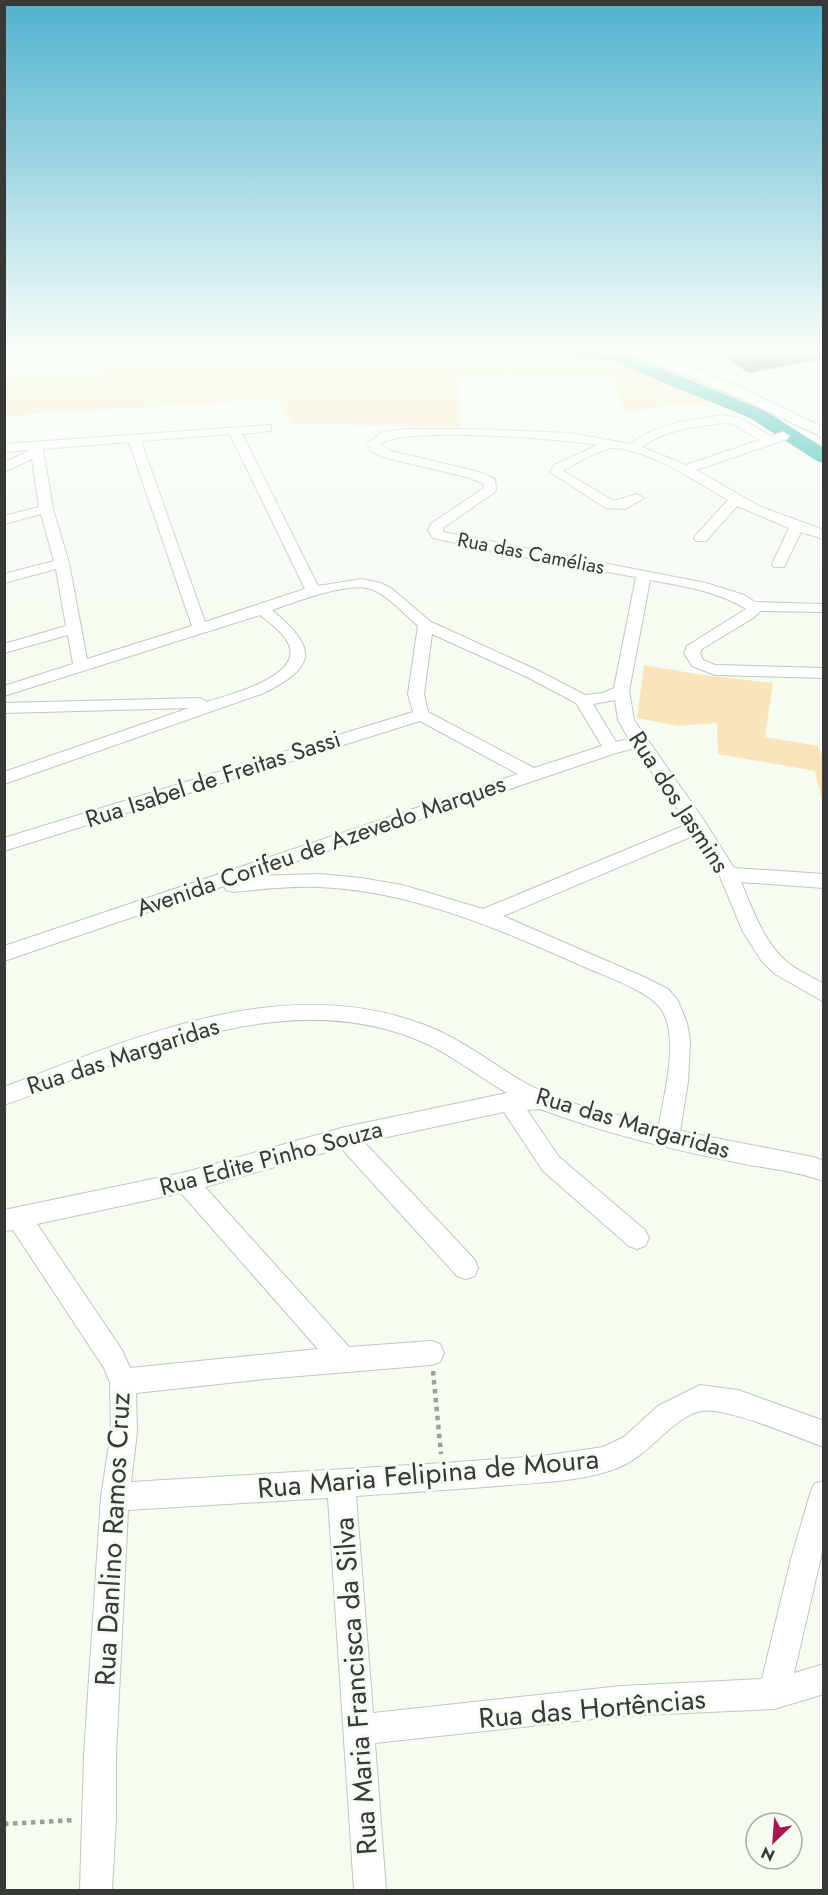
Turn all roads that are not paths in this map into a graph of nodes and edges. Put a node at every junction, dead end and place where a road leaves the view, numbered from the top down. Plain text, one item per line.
1 (141, 439) edge
2 (239, 439) edge
3 (377, 439) edge
4 (589, 439) edge
5 (645, 439) edge
6 (134, 440) junction
7 (769, 440) edge
8 (611, 443) junction
9 (4, 448) edge
10 (633, 448) junction
11 (36, 449) junction
12 (4, 468) edge
13 (686, 469) junction
14 (637, 498) dead end
15 (736, 499) junction
16 (46, 509) junction
17 (4, 520) edge
18 (797, 526) junction
19 (824, 535) edge
20 (701, 538) dead end
21 (62, 563) junction
22 (779, 564) dead end
23 (644, 574) junction
24 (4, 579) edge
25 (313, 591) junction
26 (754, 606) junction
27 (824, 608) edge
28 (262, 609) junction
29 (426, 625) junction
30 (75, 628) junction
31 (200, 629) junction
32 (4, 650) edge
33 (81, 667) junction
34 (824, 673) edge
35 (4, 691) edge
36 (621, 691) junction
37 (582, 700) junction
38 (220, 702) junction
39 (4, 708) edge
40 (422, 715) junction
41 (639, 742) junction
42 (612, 748) junction
43 (533, 775) junction
44 (4, 778) edge
45 (699, 826) junction
46 (4, 845) edge
47 (728, 874) junction
48 (824, 881) edge
49 (186, 892) junction
50 (487, 915) junction
51 (4, 954) edge
52 (824, 994) edge
53 (4, 1096) edge
54 (538, 1101) junction
55 (509, 1102) junction
56 (345, 1137) junction
57 (668, 1137) junction
58 (824, 1171) edge
59 (186, 1182) junction
60 (12, 1219) edge
61 (637, 1238) dead end
62 (466, 1269) dead end
63 (431, 1353) road end
64 (343, 1359) junction
65 (123, 1382) junction
66 (824, 1434) edge
67 (341, 1482) junction
68 (824, 1494) edge
69 (115, 1497) junction
70 (824, 1679) edge
71 (774, 1694) junction
72 (358, 1730) junction
73 (96, 1890) edge
74 (370, 1890) edge

1 - 6 street
2 - 25 street
3 - 23 street, Rua das Camélias
4 - 8 street, Rua das Camélias
5 - 10 street
6 - 11 street
6 - 31 street
7 - 13 street
8 - 10 street, Rua das Camélias
8 - 14 street
9 - 11 street
10 - 13 street, Rua das Camélias
11 - 12 street
11 - 16 street
13 - 15 street, Rua das Camélias
15 - 18 street, Rua das Camélias
15 - 20 street
16 - 17 street
16 - 21 street
18 - 19 street, Rua das Camélias
18 - 22 street
21 - 24 street
21 - 30 street
23 - 26 street, Rua das Camélias
23 - 36 street, Rua dos Jasmins
25 - 28 street
25 - 29 street
26 - 27 street
26 - 34 street
28 - 31 street
28 - 38 street
29 - 37 street
29 - 40 street
30 - 32 street
30 - 33 street
31 - 33 street
33 - 35 street
36 - 37 street
36 - 41 street, Rua dos Jasmins
37 - 42 street
38 - 39 street
38 - 44 street
40 - 43 street
40 - 46 street, Rua Isabel de Freitas Sassi
41 - 42 street, Avenida Corifeu de Azevedo Marques
41 - 45 street, Rua dos Jasmins
42 - 43 street, Avenida Corifeu de Azevedo Marques
43 - 49 street, Avenida Corifeu de Azevedo Marques
45 - 47 street, Rua dos Jasmins
45 - 50 street
47 - 48 street
47 - 52 street, Rua dos Jasmins
49 - 50 street
49 - 51 street, Avenida Corifeu de Azevedo Marques
50 - 57 street
53 - 54 street, Rua das Margaridas
54 - 55 street, Rua Edite Pinho Souza
54 - 57 street, Rua das Margaridas
55 - 56 street, Rua Edite Pinho Souza
55 - 61 street
56 - 59 street, Rua Edite Pinho Souza
56 - 62 street
57 - 58 street, Rua das Margaridas
59 - 60 street, Rua Edite Pinho Souza
59 - 64 street
60 - 65 street, Rua Danlino Ramos Cruz
63 - 64 street
64 - 65 street
65 - 69 street, Rua Danlino Ramos Cruz
66 - 67 street, Rua Maria Felipina de Moura
67 - 69 street, Rua Maria Felipina de Moura
67 - 72 street, Rua Maria Francisca da Silva
68 - 71 street
69 - 73 street, Rua Danlino Ramos Cruz
70 - 71 street, Rua das Hortências
71 - 72 street, Rua das Hortências
72 - 74 street, Rua Maria Francisca da Silva

